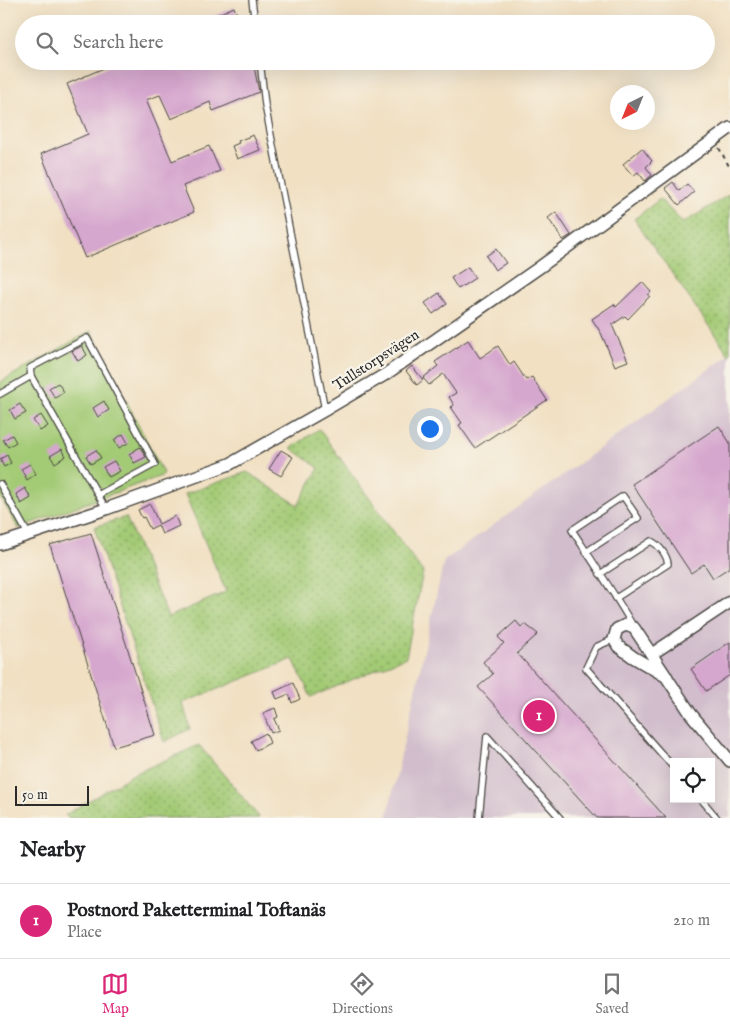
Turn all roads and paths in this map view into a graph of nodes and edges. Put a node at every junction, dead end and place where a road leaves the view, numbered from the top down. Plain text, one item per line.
1 (252, 0) edge
2 (254, 15) edge
3 (261, 70) edge
4 (730, 128) edge
5 (714, 139) junction
6 (730, 168) edge
7 (31, 376) junction
8 (0, 394) edge
9 (324, 410) junction
10 (0, 484) edge
11 (98, 495) junction
12 (106, 509) junction
13 (28, 535) junction
14 (0, 544) edge
15 (586, 552) junction
16 (600, 574) junction
17 (616, 598) junction
18 (730, 602) edge
19 (634, 628) junction
20 (614, 639) junction
21 (652, 654) junction
22 (667, 677) junction
23 (730, 761) edge
24 (670, 763) edge
25 (704, 803) edge
26 (479, 818) edge
27 (560, 818) edge
28 (717, 818) edge

1 - 2 lane
3 - 9 lane
4 - 5 street, Tullstorpsvägen
5 - 6 path
5 - 9 street, Tullstorpsvägen
7 - 8 lane
7 - 11 lane
7 - 11 lane
9 - 12 street, Tullstorpsvägen
10 - 13 lane
11 - 12 lane
12 - 13 street, Tullstorpsvägen
13 - 14 street, Tullstorpsvägen
15 - 15 lane
15 - 16 lane
16 - 17 lane
16 - 17 lane
17 - 19 lane
18 - 21 street
19 - 20 street
19 - 21 street
20 - 22 street
20 - 24 lane
21 - 22 street
22 - 23 street
25 - 28 lane
26 - 27 lane

